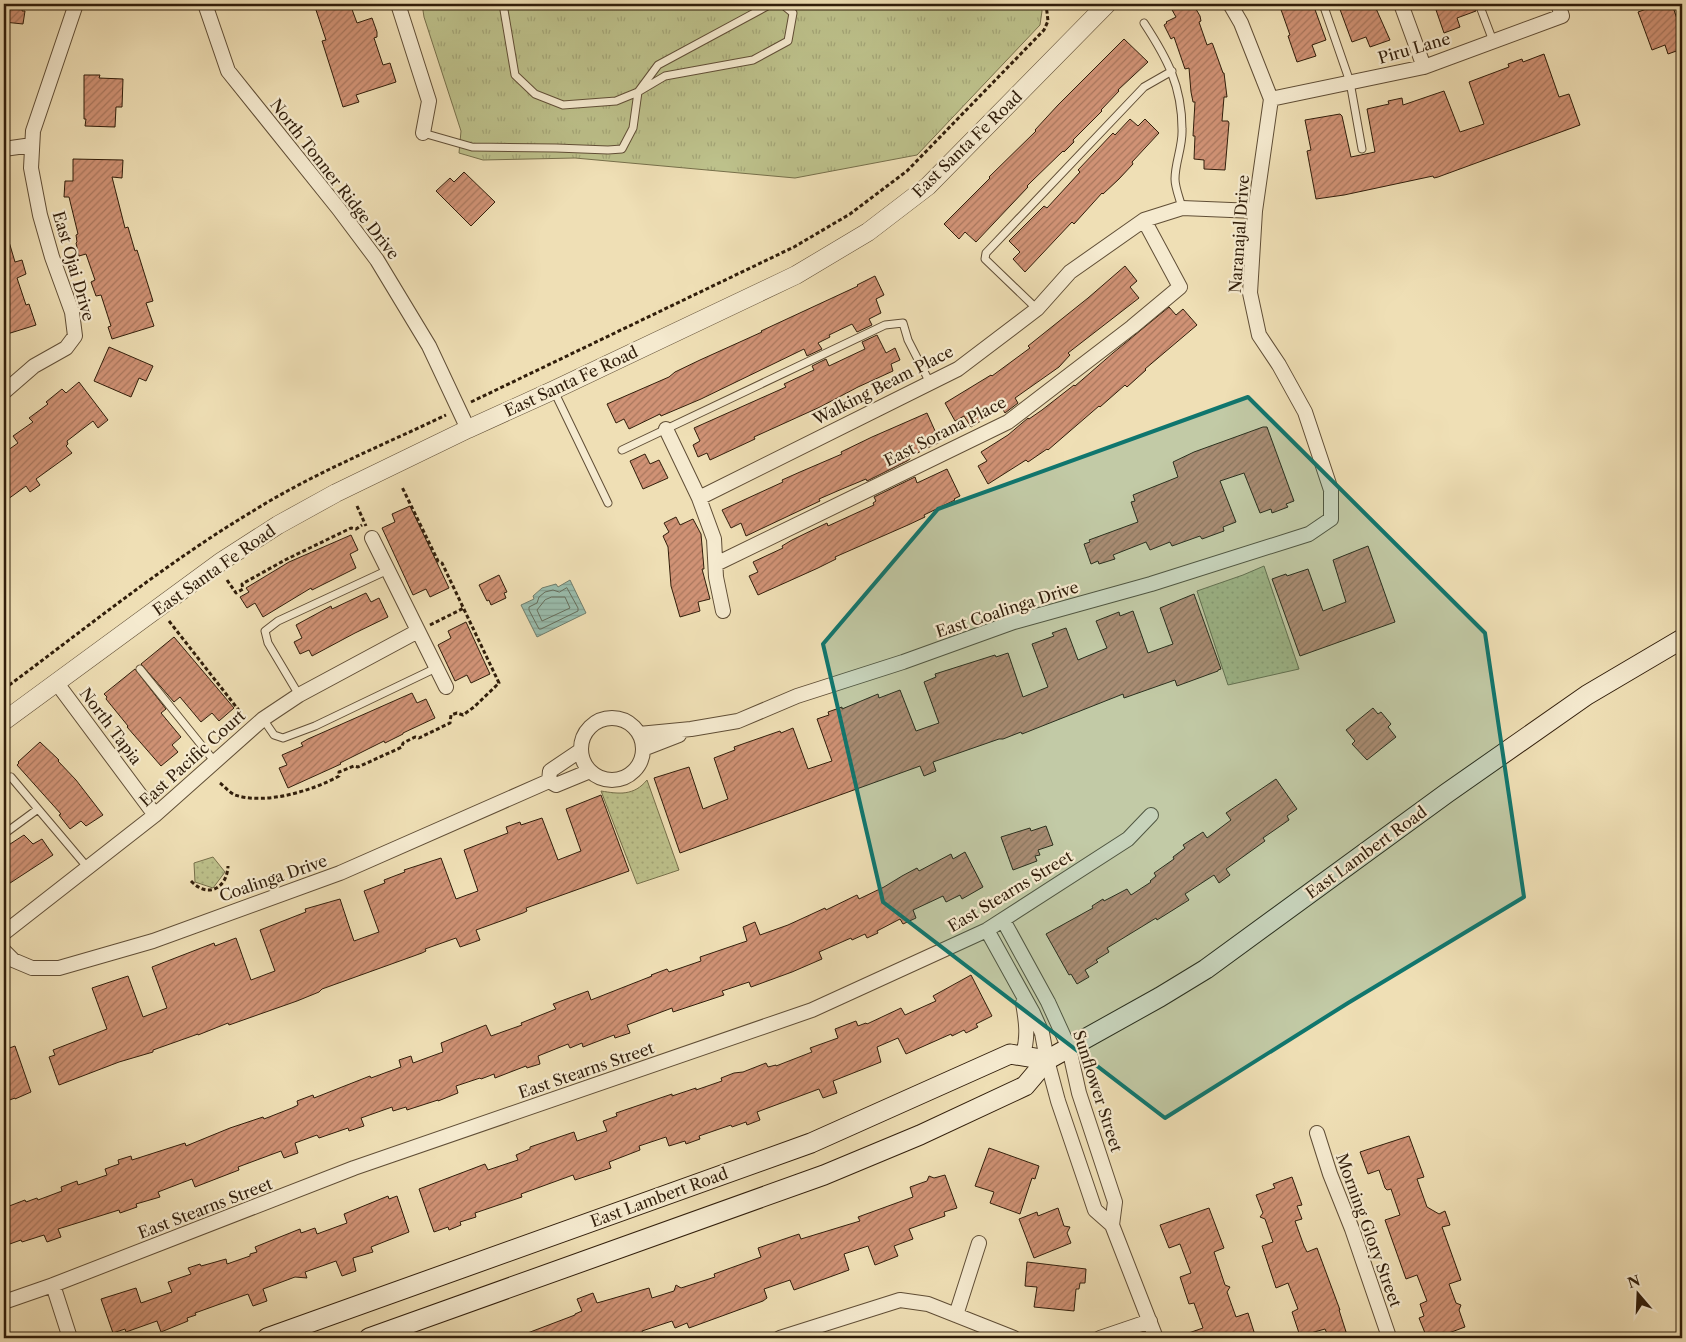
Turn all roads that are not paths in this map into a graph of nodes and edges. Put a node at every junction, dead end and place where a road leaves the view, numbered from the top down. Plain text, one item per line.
1 (76, 4) edge
2 (205, 4) edge
3 (398, 4) edge
4 (504, 4) edge
5 (771, 4) edge
6 (782, 4) edge
7 (1107, 4) edge
8 (1230, 4) edge
9 (1323, 4) edge
10 (1402, 4) edge
11 (1479, 4) edge
12 (1560, 10) edge
13 (1144, 22) dead end
14 (1493, 41) junction
15 (1424, 67) junction
16 (1172, 71) junction
17 (1350, 82) junction
18 (638, 92) junction
19 (1271, 99) junction
20 (423, 133) joint
21 (32, 145) junction
22 (4, 149) edge
23 (1362, 149) dead end
24 (1182, 208) junction
25 (1255, 211) junction
26 (1144, 220) junction
27 (1037, 310) junction
28 (930, 383) junction
29 (554, 390) junction
30 (4, 392) edge
31 (666, 429) junction
32 (468, 430) junction
33 (622, 450) dead end
34 (698, 498) junction
35 (608, 503) dead end
36 (1331, 519) joint
37 (372, 538) dead end
38 (716, 564) junction
39 (388, 570) junction
40 (723, 611) dead end
41 (418, 631) junction
42 (1682, 639) edge
43 (140, 668) dead end
44 (436, 668) junction
45 (56, 682) junction
46 (446, 686) dead end
47 (300, 695) junction
48 (263, 719) junction
49 (4, 721) edge
50 (691, 729) junction
51 (640, 734) junction
52 (643, 749) junction
53 (581, 750) junction
54 (215, 762) junction
55 (590, 771) junction
56 (11, 777) dead end
57 (549, 781) junction
58 (38, 809) junction
59 (1151, 815) dead end
60 (155, 816) junction
61 (4, 834) edge
62 (88, 868) junction
63 (1003, 920) junction
64 (987, 930) junction
65 (4, 933) edge
66 (4, 950) edge
67 (1020, 990) junction
68 (1069, 1048) junction
69 (1022, 1056) junction
70 (1046, 1060) junction
71 (1317, 1133) dead end
72 (1112, 1225) junction
73 (980, 1243) dead end
74 (53, 1285) junction
75 (4, 1302) edge
76 (956, 1315) junction
77 (1150, 1321) junction
78 (70, 1338) edge
79 (267, 1338) edge
80 (369, 1338) edge
81 (780, 1338) edge
82 (1014, 1338) edge
83 (1100, 1338) edge
84 (1156, 1338) edge
85 (1388, 1338) edge

1 - 21 street, East Ojai Drive
2 - 32 street, North Tonner Ridge Drive
3 - 20 street
4 - 18 lane
5 - 18 lane
6 - 18 lane
7 - 29 street, East Santa Fe Road
8 - 19 street, Naranajal Drive
9 - 17 lane
10 - 15 street
11 - 14 lane
12 - 14 street, Piru Lane
13 - 16 lane
14 - 15 street, Piru Lane
15 - 17 street, Piru Lane
16 - 24 lane
16 - 27 lane
17 - 19 street, Piru Lane
17 - 23 lane
18 - 20 lane
19 - 25 street, Naranajal Drive
21 - 22 street
21 - 30 street, East Ojai Drive
24 - 25 street, Walking Beam Place
24 - 26 street, Walking Beam Place
25 - 36 street, Naranajal Drive
26 - 27 street, Walking Beam Place
26 - 38 street, East Sorana Place
27 - 28 street, Walking Beam Place
28 - 31 lane
28 - 34 street, Walking Beam Place
29 - 32 street, East Santa Fe Road
29 - 35 lane
31 - 33 lane
31 - 34 street
32 - 45 street, East Santa Fe Road
34 - 38 street
36 - 50 street, East Coalinga Drive
37 - 39 street
38 - 40 street
39 - 41 street
39 - 47 lane
41 - 44 street
41 - 47 street, East Pacific Court
42 - 68 main road, East Lambert Road
43 - 54 lane
44 - 46 street
44 - 48 lane
45 - 49 street, East Santa Fe Road
45 - 60 street, North Tapia
47 - 48 street, East Pacific Court
48 - 54 street, East Pacific Court
50 - 51 street
50 - 52 street
51 - 52 street
51 - 53 street
52 - 55 street
53 - 55 street
53 - 57 street, Coalinga Drive
54 - 60 street, East Pacific Court
55 - 57 street, Coalinga Drive
56 - 58 lane
57 - 66 street, Coalinga Drive
58 - 61 lane
58 - 62 lane
59 - 63 street, East Stearns Street
60 - 62 street, East Pacific Court
62 - 65 street, East Pacific Court
63 - 64 street, East Stearns Street
63 - 68 street, Sunflower Street
64 - 67 street, Sunflower Street
64 - 74 street, East Stearns Street
67 - 69 street
67 - 70 street, Sunflower Street
68 - 70 main road, East Lambert Road
68 - 72 street, Sunflower Street
69 - 70 main road, East Lambert Road
69 - 79 main road, East Lambert Road
70 - 72 street, Sunflower Street
70 - 80 main road, East Lambert Road
71 - 85 street, Morning Glory Street
72 - 77 street, Sunflower Street
73 - 76 street
74 - 75 street, East Stearns Street
74 - 78 street
76 - 81 street
76 - 82 street
77 - 83 street
77 - 84 street, Sunflower Street

